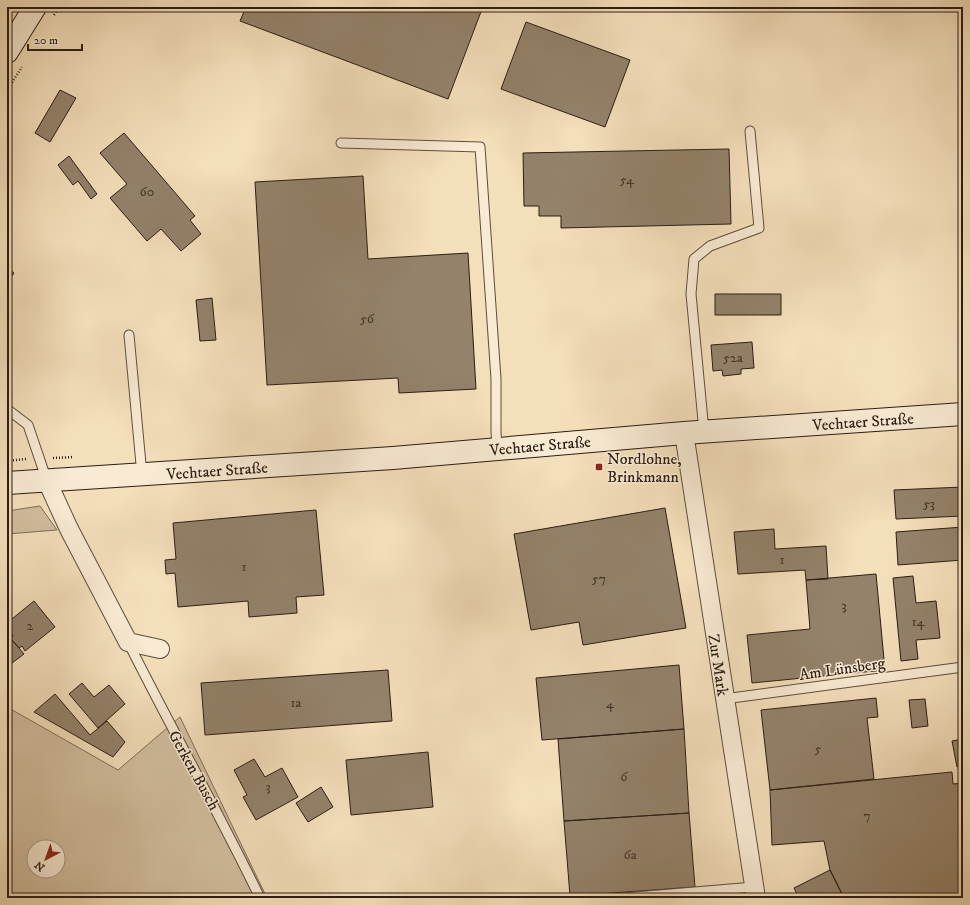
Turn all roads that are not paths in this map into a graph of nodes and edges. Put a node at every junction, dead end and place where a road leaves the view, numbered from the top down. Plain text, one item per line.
1 (35, 7) edge
2 (7, 52) edge
3 (750, 131) dead end
4 (341, 143) dead end
5 (129, 335) dead end
6 (7, 408) edge
7 (963, 414) edge
8 (708, 431) junction
9 (684, 433) junction
10 (497, 449) junction
11 (142, 475) junction
12 (47, 481) junction
13 (7, 483) edge
14 (128, 642) junction
15 (160, 649) dead end
16 (963, 667) edge
17 (724, 699) junction
18 (755, 893) edge
19 (260, 898) edge
20 (623, 898) edge

1 - 2 main road
3 - 8 lane
4 - 10 lane
5 - 11 lane
6 - 12 lane
7 - 8 main road, Vechtaer Straße
8 - 9 main road, Vechtaer Straße
9 - 10 main road, Vechtaer Straße
9 - 17 street, Zur Mark
10 - 11 main road, Vechtaer Straße
11 - 12 main road, Vechtaer Straße
12 - 13 main road, Vechtaer Straße
12 - 14 street, Gerken Busch
14 - 15 street
14 - 19 lane, Gerken Busch
16 - 17 lane, Am Lünsberg
17 - 18 street, Zur Mark
18 - 20 lane

